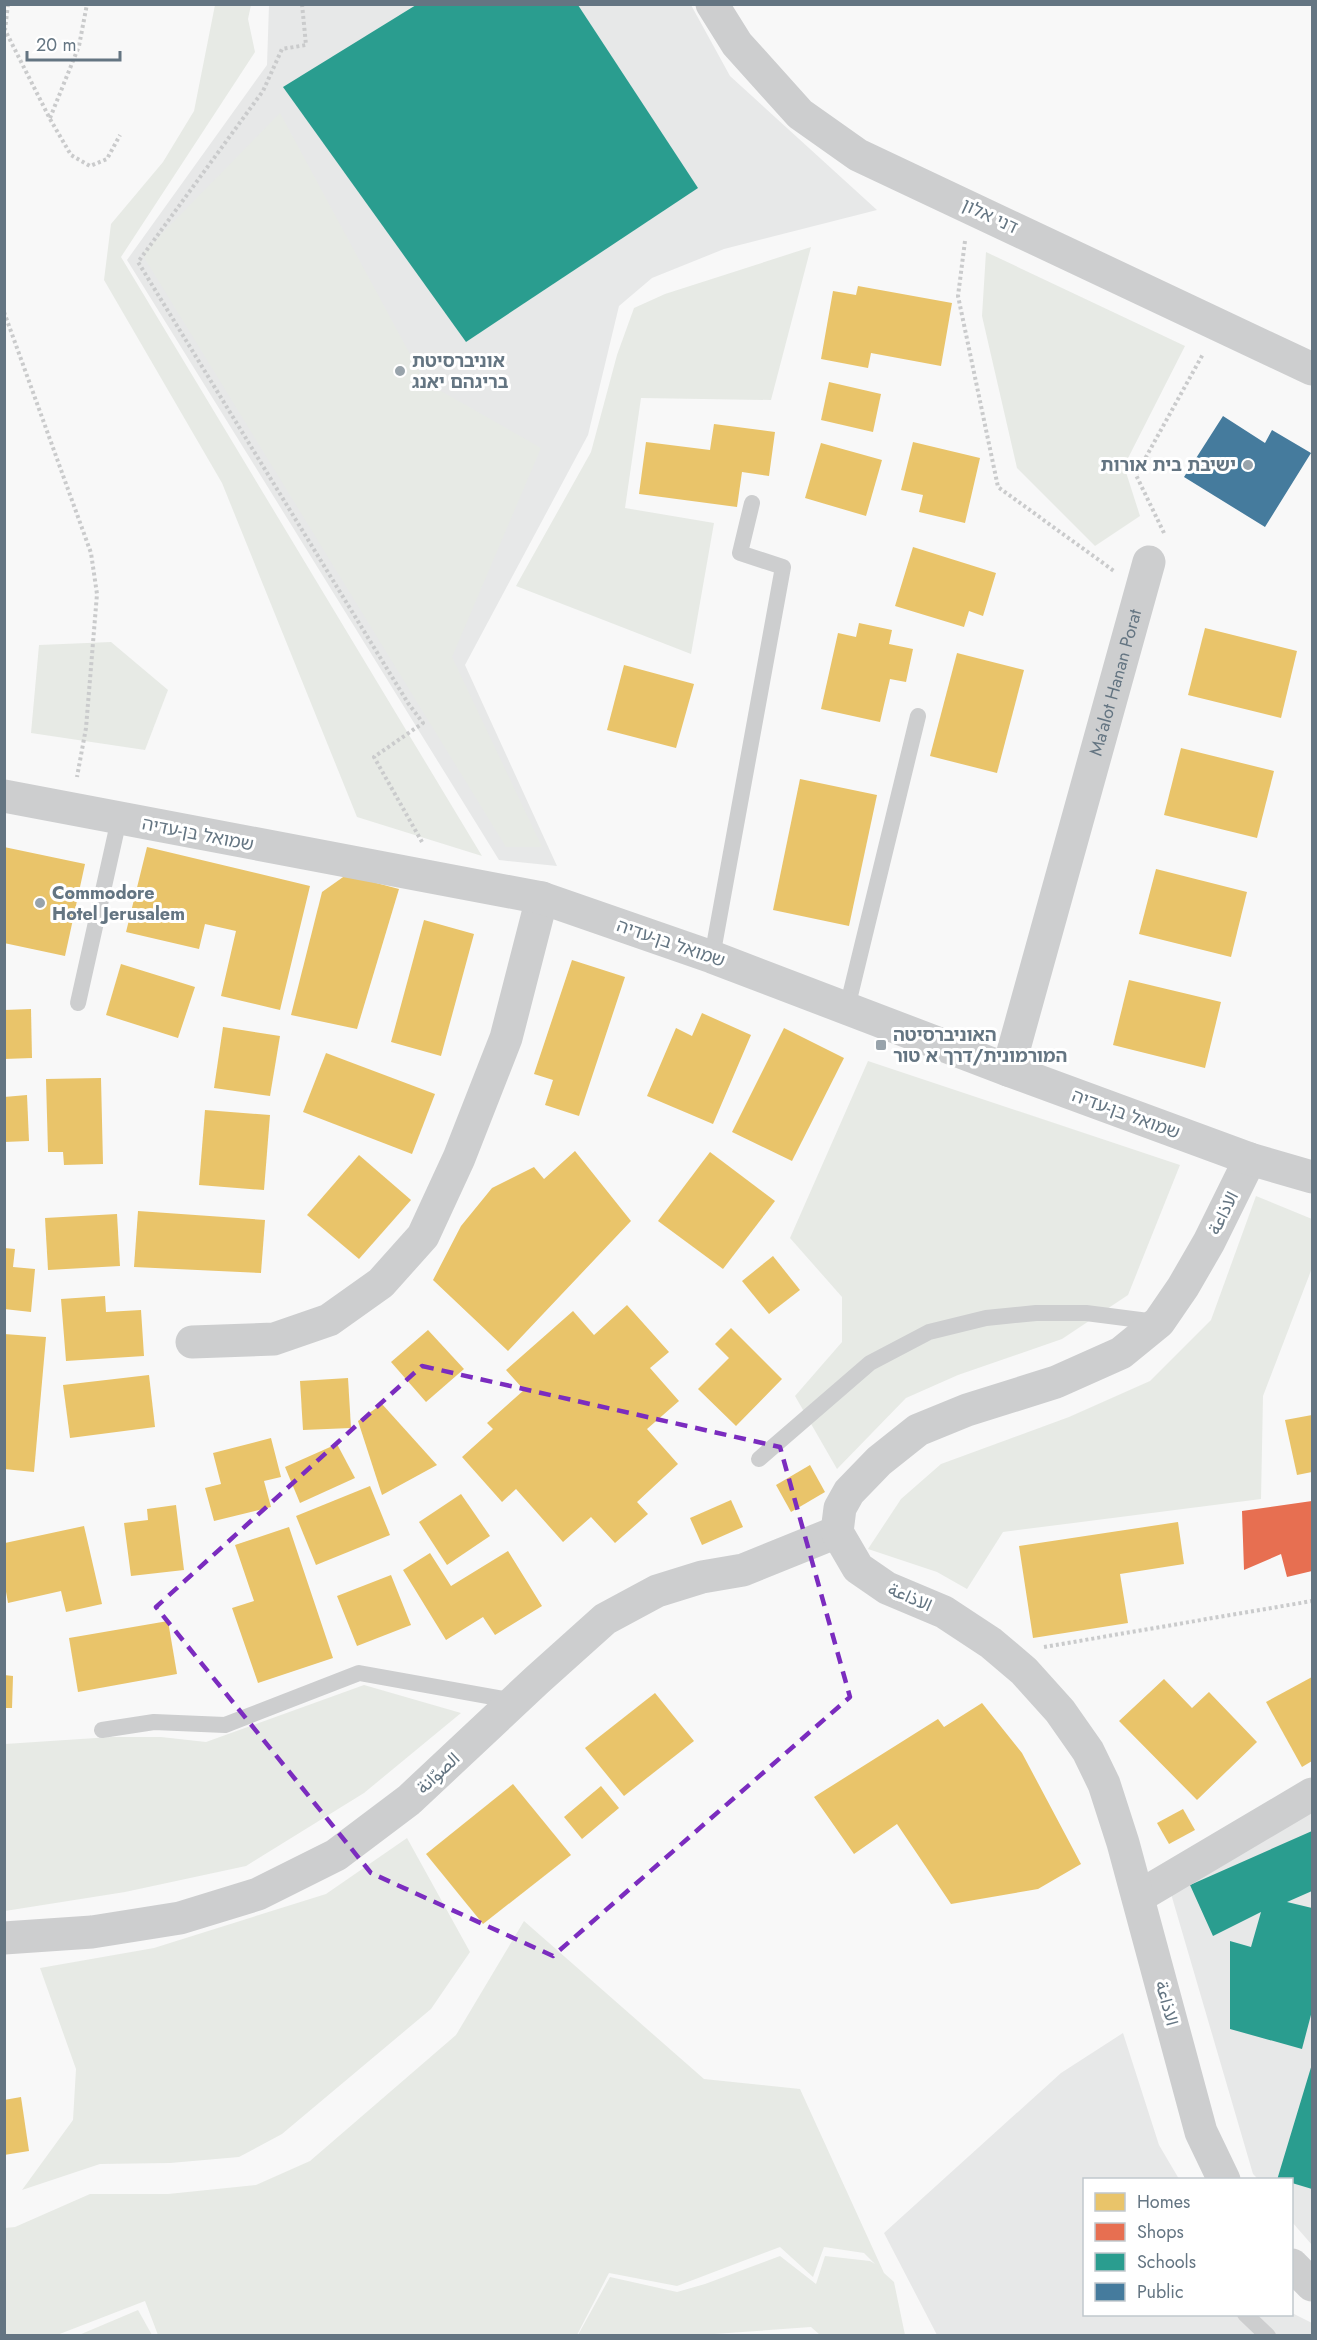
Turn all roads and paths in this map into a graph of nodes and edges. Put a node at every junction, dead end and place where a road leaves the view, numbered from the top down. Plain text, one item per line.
1 (8, 4) edge
2 (87, 4) edge
3 (302, 4) edge
4 (712, 4) edge
5 (50, 119) junction
6 (120, 135) dead end
7 (970, 207) junction
8 (4, 312) edge
9 (1219, 324) junction
10 (1312, 369) edge
11 (752, 503) dead end
12 (1146, 576) junction
13 (918, 716) dead end
14 (4, 796) edge
15 (72, 807) junction
16 (119, 819) junction
17 (443, 879) junction
18 (542, 898) junction
19 (712, 957) junction
20 (78, 1002) dead end
21 (847, 1008) junction
22 (1008, 1070) junction
23 (1250, 1159) junction
24 (1312, 1177) edge
25 (1159, 1323) junction
26 (192, 1342) dead end
27 (759, 1459) dead end
28 (837, 1532) junction
29 (1312, 1601) edge
30 (1032, 1649) dead end
31 (515, 1701) junction
32 (102, 1730) dead end
33 (1312, 1794) edge
34 (1138, 1897) junction
35 (4, 1938) edge
36 (1223, 2178) edge
37 (1293, 2266) edge
38 (1312, 2285) edge
39 (1247, 2316) edge
40 (1268, 2336) edge

1 - 5 path
2 - 5 path
3 - 17 path
4 - 7 street, דני אלון
5 - 6 path
7 - 9 street, דני אלון
7 - 12 path
8 - 15 path
9 - 10 street, דני אלון
9 - 12 path
11 - 19 lane
12 - 22 street, Ma’alot Hanan Porat
13 - 21 lane
14 - 15 street, שמואל בן-עדיה
15 - 16 street, שמואל בן-עדיה
16 - 17 street, שמואל בן-עדיה
16 - 20 lane
17 - 18 street, שמואל בן-עדיה
18 - 19 street, שמואל בן-עדיה
18 - 26 street
19 - 21 street, שמואל בן-עדיה
21 - 22 street, שמואל בן-עדיה
22 - 23 street, שמואל בן-עדיה
23 - 24 street, שמואל בן-עדיה
23 - 25 street, الاذاعة
25 - 27 lane
25 - 28 street, الاذاعة
28 - 31 street, الصوّانة
28 - 34 street, الاذاعة
29 - 30 path
31 - 32 lane
31 - 35 street, الصوّانة
33 - 34 street
34 - 36 street, الاذاعة
37 - 38 street
39 - 40 lane

